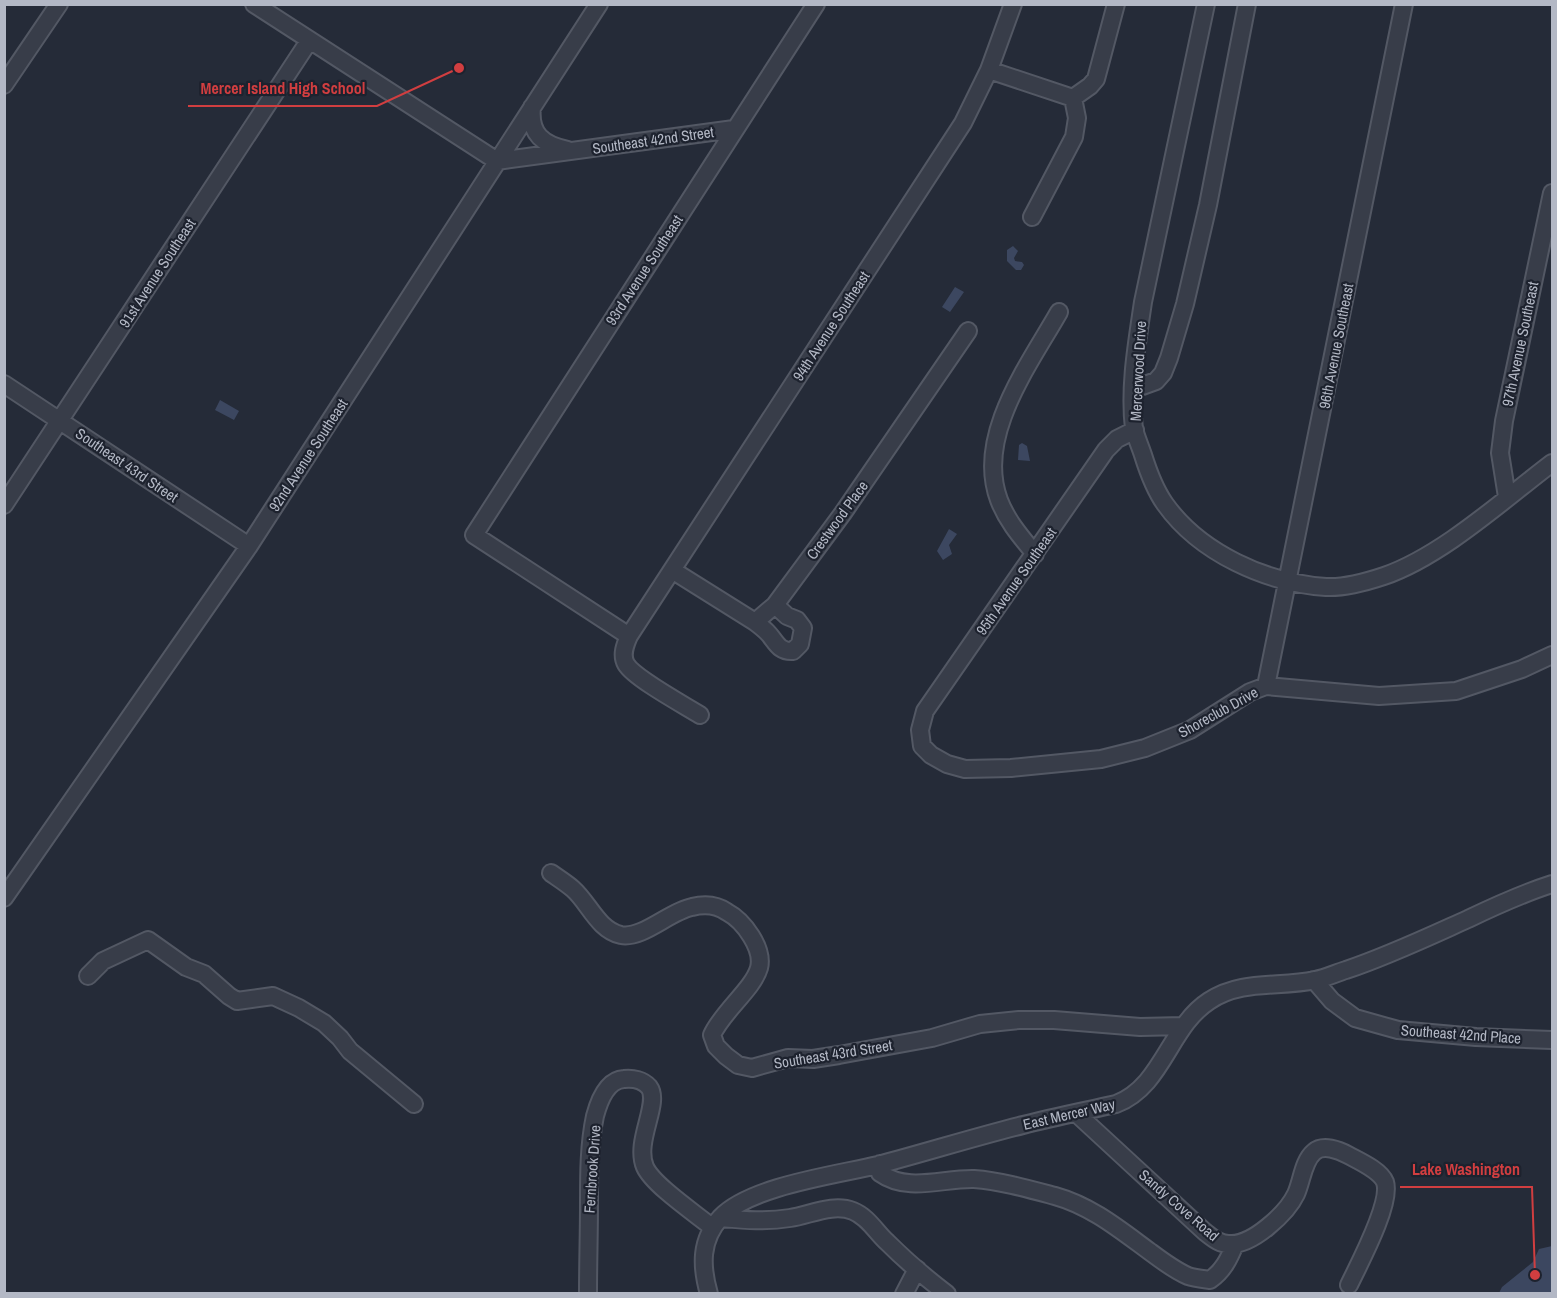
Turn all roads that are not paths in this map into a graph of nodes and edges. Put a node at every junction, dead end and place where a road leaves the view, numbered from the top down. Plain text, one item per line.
1 (59, 4) edge
2 (254, 4) edge
3 (599, 4) edge
4 (816, 4) edge
5 (1013, 4) edge
6 (1116, 4) edge
7 (1206, 4) edge
8 (1247, 4) edge
9 (1404, 4) edge
10 (309, 41) junction
11 (989, 70) junction
12 (4, 85) edge
13 (1073, 98) junction
14 (532, 107) junction
15 (734, 129) junction
16 (572, 151) junction
17 (497, 161) junction
18 (1552, 193) edge
19 (1032, 217) dead end
20 (1548, 236) edge
21 (1059, 312) dead end
22 (968, 331) dead end
23 (4, 384) edge
24 (1134, 389) junction
25 (60, 421) junction
26 (1134, 430) junction
27 (1552, 463) edge
28 (1507, 497) junction
29 (4, 506) edge
30 (249, 546) junction
31 (1035, 554) junction
32 (672, 570) junction
33 (1289, 581) junction
34 (776, 605) junction
35 (755, 622) junction
36 (629, 636) junction
37 (1552, 655) edge
38 (1266, 686) junction
39 (700, 715) dead end
40 (922, 746) joint
41 (550, 873) dead end
42 (1552, 884) edge
43 (4, 898) edge
44 (88, 976) dead end
45 (1314, 980) junction
46 (1183, 1026) junction
47 (1552, 1040) edge
48 (414, 1104) dead end
49 (1076, 1113) junction
50 (880, 1164) junction
51 (716, 1223) junction
52 (1235, 1244) junction
53 (917, 1269) junction
54 (1349, 1285) dead end
55 (588, 1293) edge
56 (710, 1293) edge
57 (904, 1293) edge
58 (947, 1293) edge

1 - 12 street
2 - 10 street
3 - 14 street, 92nd Avenue Southeast
4 - 15 street, 93rd Avenue Southeast
5 - 11 street, 94th Avenue Southeast
6 - 13 street
7 - 24 street, Mercerwood Drive
8 - 24 street
9 - 33 street, 96th Avenue Southeast
10 - 17 street
10 - 25 street, 91st Avenue Southeast
11 - 13 street
11 - 32 street, 94th Avenue Southeast
13 - 19 street
14 - 16 street, Southeast 42nd Street
14 - 17 street, 92nd Avenue Southeast
15 - 16 street, Southeast 42nd Street
15 - 36 street, 93rd Avenue Southeast
16 - 17 street, Southeast 42nd Street
17 - 30 street, 92nd Avenue Southeast
18 - 20 street, 97th Avenue Southeast
20 - 28 street, 97th Avenue Southeast
21 - 31 street
22 - 34 street, Crestwood Place
23 - 25 street, Southeast 43rd Street
24 - 26 street, Mercerwood Drive
25 - 29 street, 91st Avenue Southeast
25 - 30 street, Southeast 43rd Street
26 - 31 street, 95th Avenue Southeast
26 - 33 street, Mercerwood Drive
27 - 28 street, Mercerwood Drive
28 - 33 street, Mercerwood Drive
30 - 43 street, 92nd Avenue Southeast
31 - 40 street, 95th Avenue Southeast
32 - 35 street
32 - 36 street, 94th Avenue Southeast
33 - 38 street, 96th Avenue Southeast
34 - 35 street, Crestwood Place
34 - 35 street
36 - 39 street
37 - 38 street, Shoreclub Drive
38 - 40 street, Shoreclub Drive
41 - 46 street, Southeast 43rd Street
42 - 45 street, East Mercer Way
44 - 48 street
45 - 46 street, East Mercer Way
45 - 47 street, Southeast 42nd Place
46 - 49 street, East Mercer Way
49 - 50 street, East Mercer Way
49 - 52 street, Sandy Cove Road
50 - 51 street, East Mercer Way
50 - 52 street
51 - 53 street
51 - 55 street, Fernbrook Drive
51 - 56 street
52 - 54 street, Sandy Cove Road
53 - 57 street
53 - 58 street

